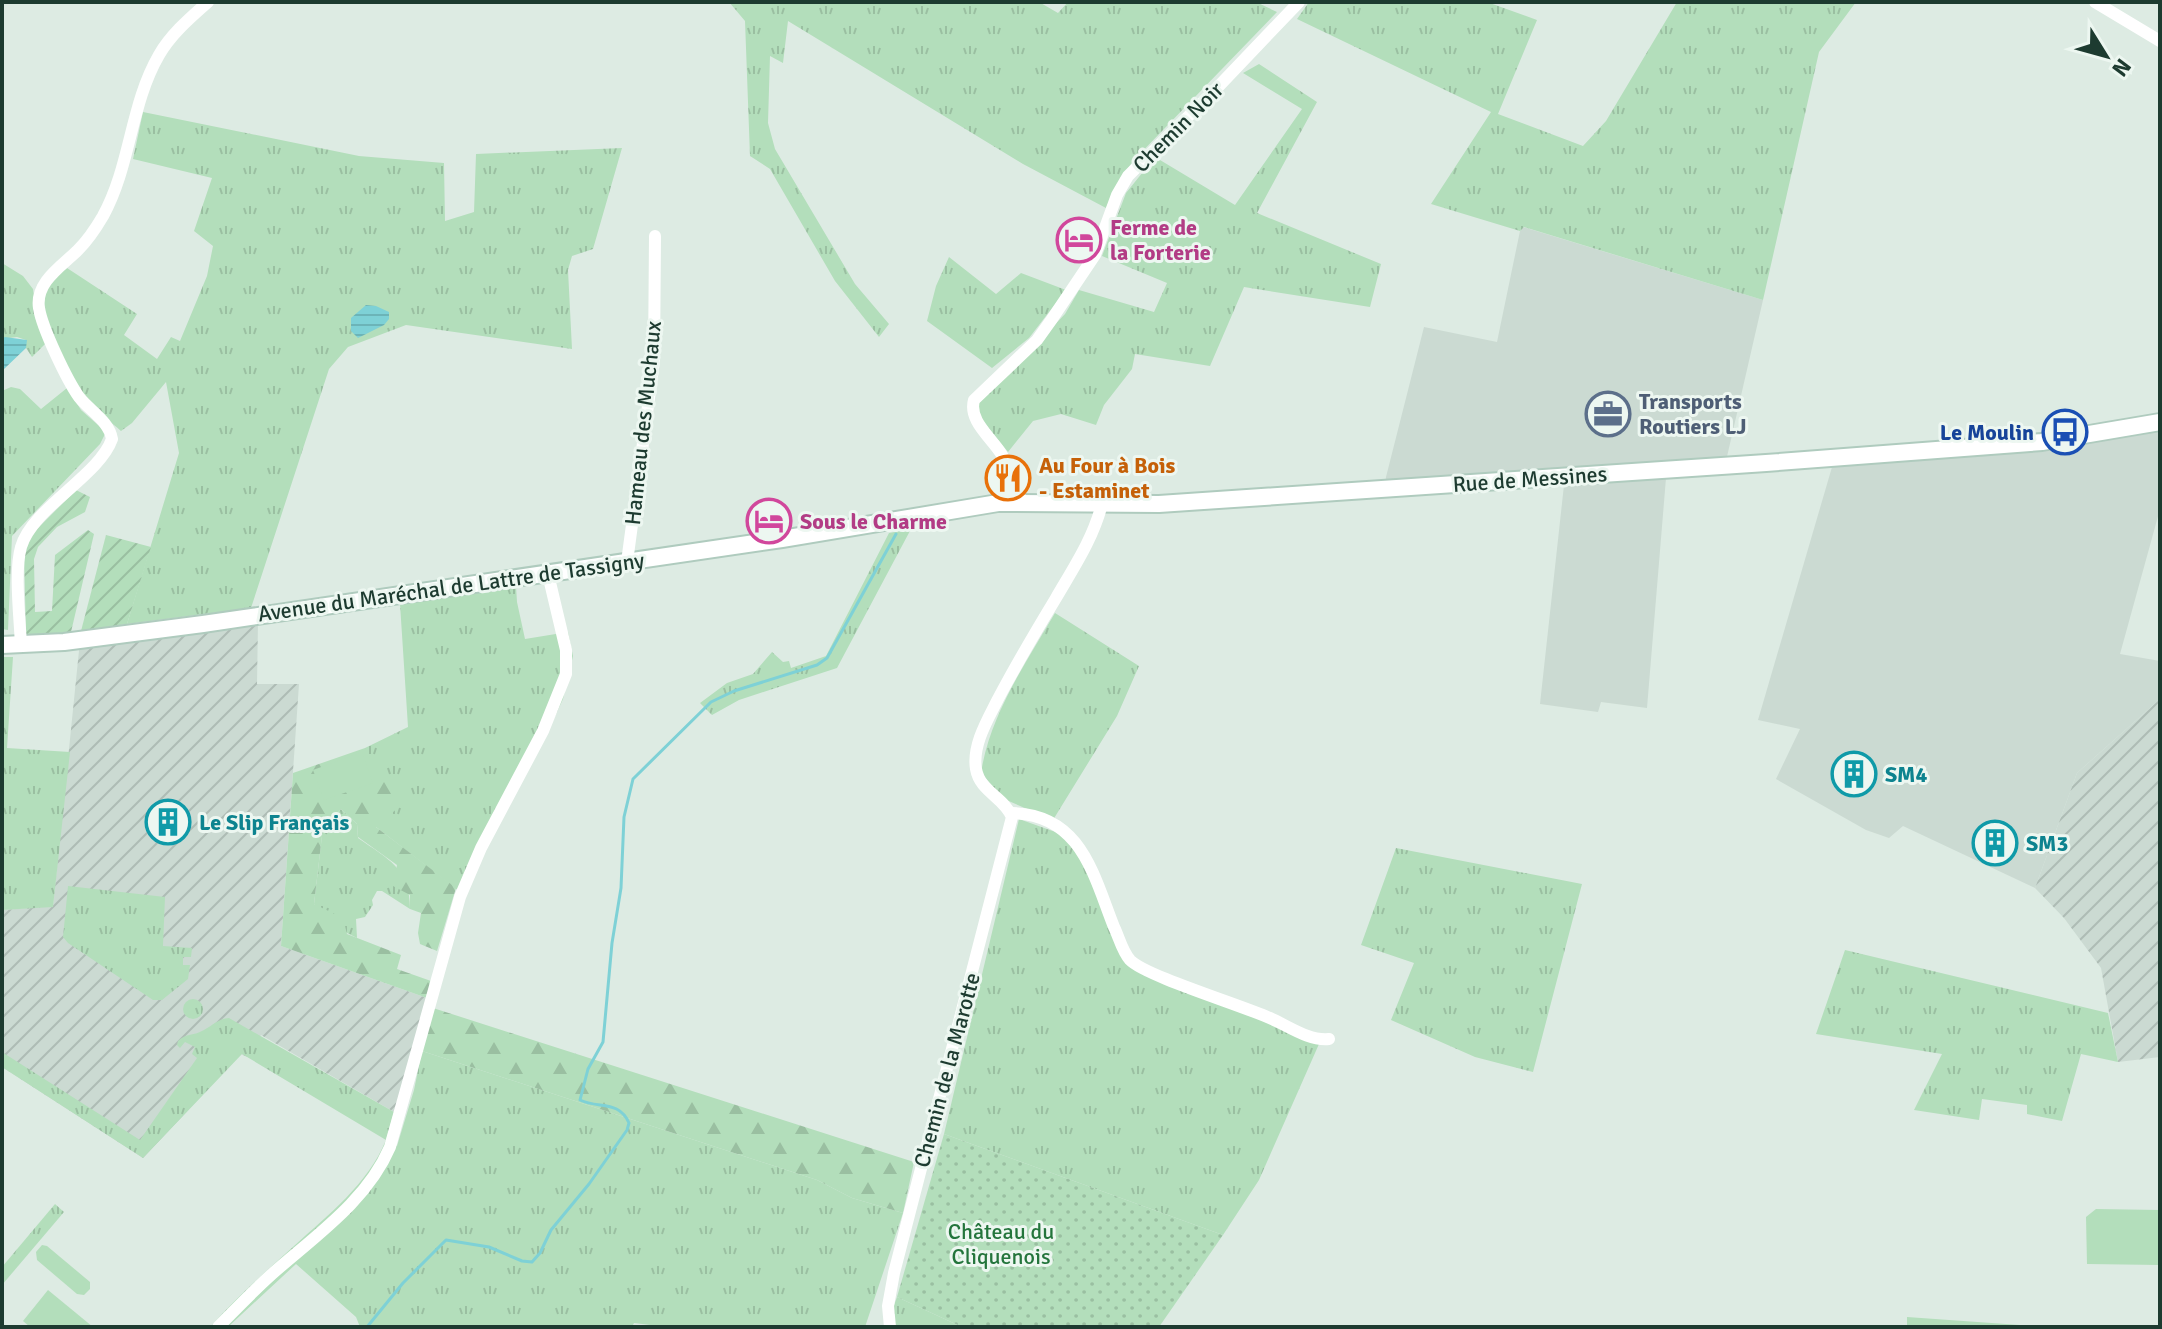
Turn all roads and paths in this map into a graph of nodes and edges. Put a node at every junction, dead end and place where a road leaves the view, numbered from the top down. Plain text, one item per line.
1 (208, 2) edge
2 (1299, 2) edge
3 (2095, 2) edge
4 (2160, 41) edge
5 (655, 236) dead end
6 (2160, 422) edge
7 (1021, 502) junction
8 (1102, 504) junction
9 (899, 521) joint
10 (627, 562) junction
11 (548, 574) junction
12 (2, 645) edge
13 (21, 646) junction
14 (1011, 813) junction
15 (1329, 1039) dead end
16 (218, 1327) edge
17 (890, 1327) edge

1 - 13 street
2 - 7 street, Chemin Noir
3 - 4 street
5 - 10 street, Hameau des Muchaux
6 - 8 main road, Rue de Messines
7 - 8 main road, Rue de Messines
7 - 9 main road, Rue de Messines
8 - 14 street
9 - 10 main road, Avenue du Maréchal de Lattre de Tassigny
10 - 11 main road, Avenue du Maréchal de Lattre de Tassigny
11 - 13 main road, Avenue du Maréchal de Lattre de Tassigny
11 - 16 street
12 - 13 main road, Avenue du Maréchal de Lattre de Tassigny
14 - 15 street
14 - 17 street, Chemin de la Marotte

